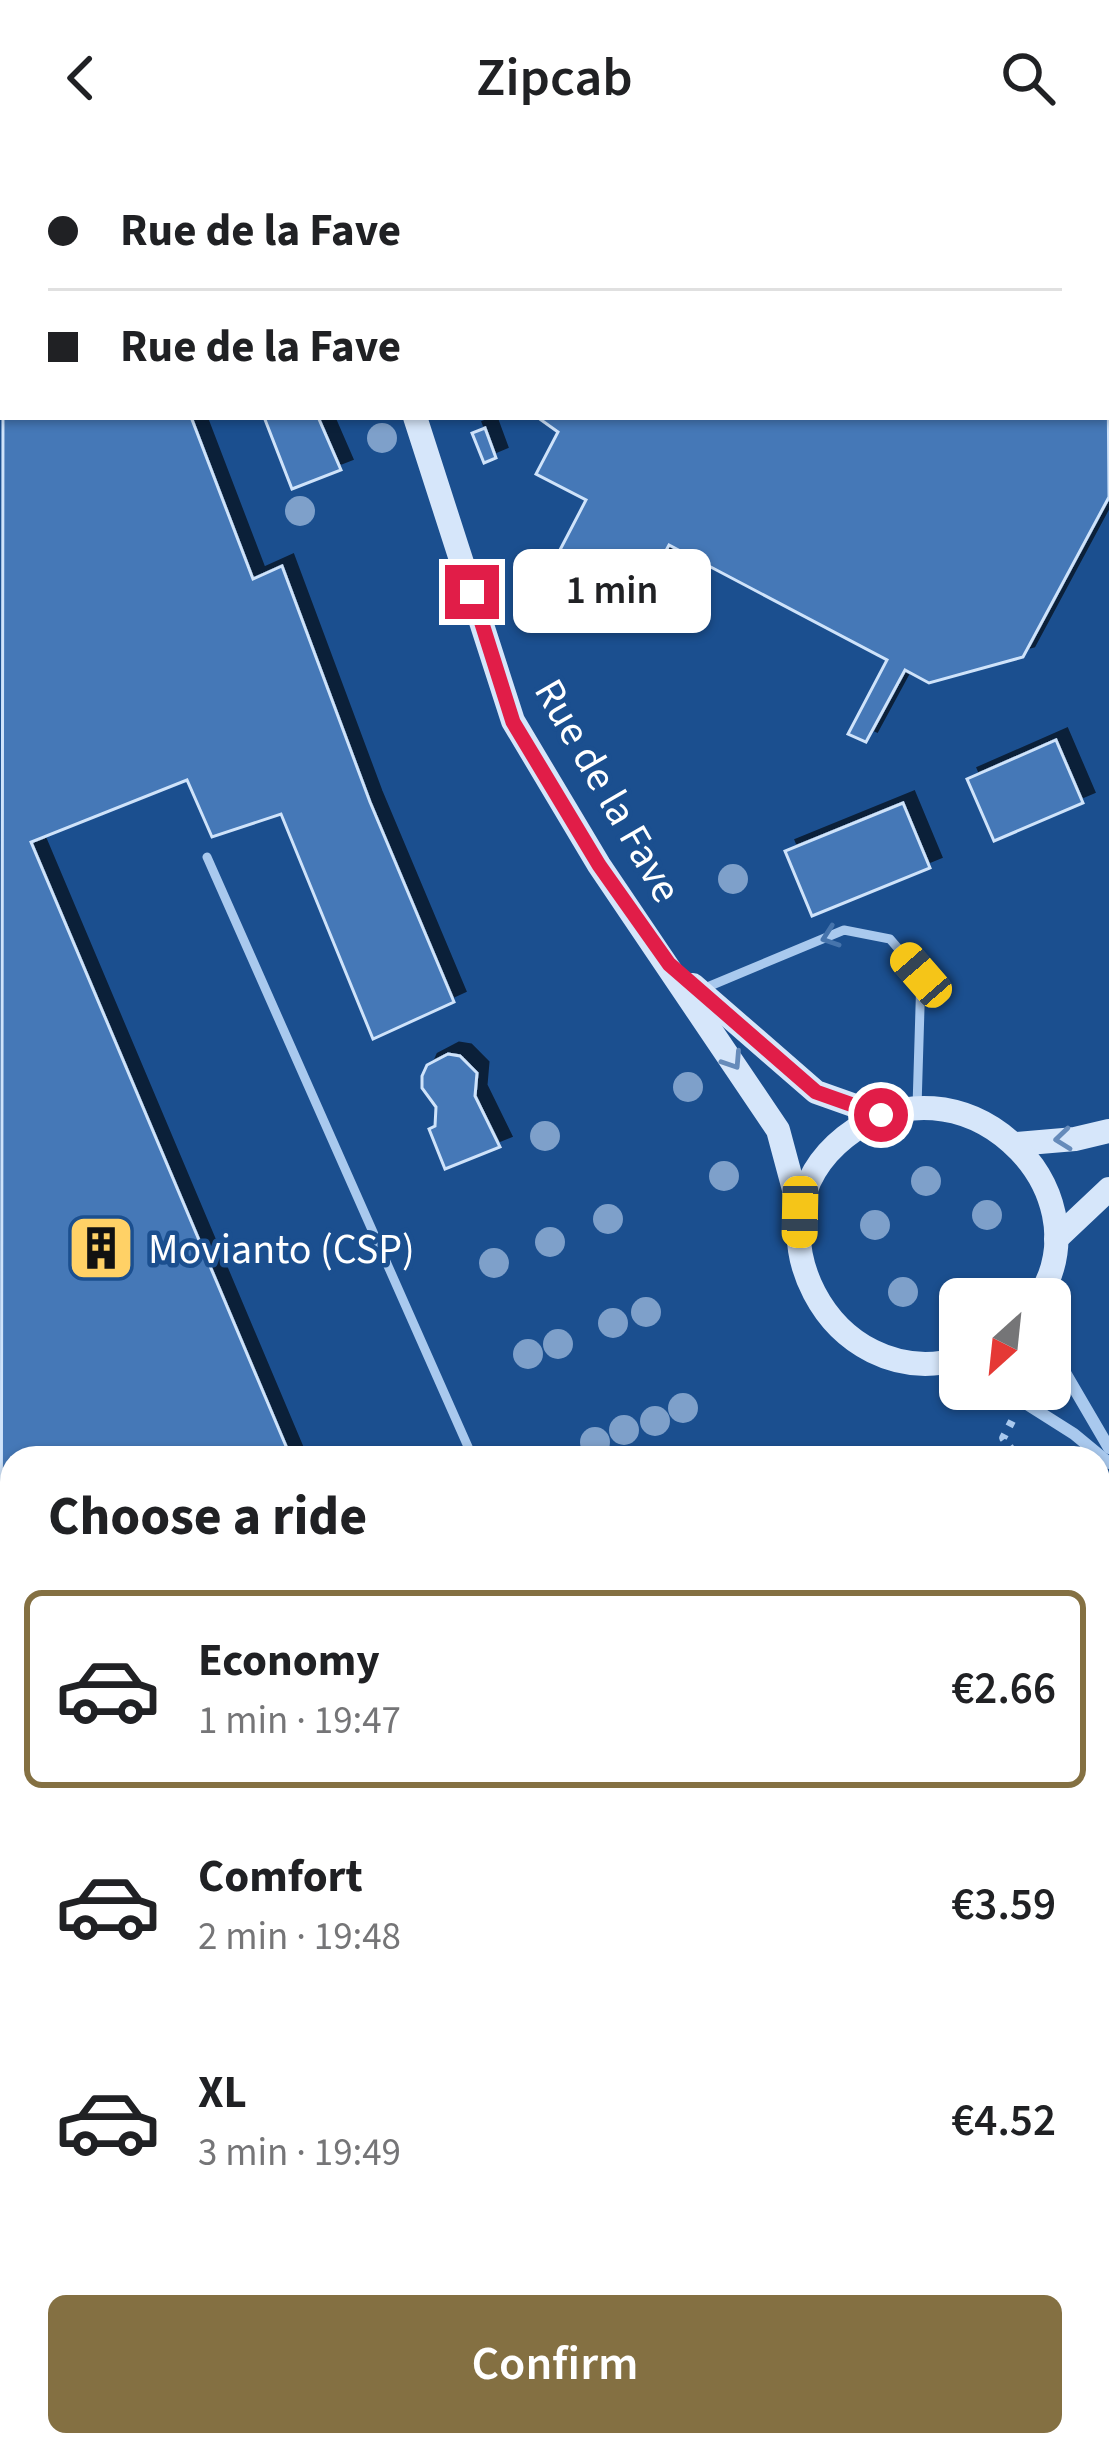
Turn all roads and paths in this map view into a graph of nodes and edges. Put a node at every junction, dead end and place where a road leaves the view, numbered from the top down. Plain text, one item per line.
1 (418, 420) edge
2 (207, 857) dead end
3 (669, 964) junction
4 (699, 991) junction
5 (916, 1107) junction
6 (881, 1115) junction
7 (1109, 1131) edge
8 (1016, 1144) junction
9 (1109, 1189) edge
10 (800, 1212) junction
11 (1056, 1239) junction
12 (1046, 1278) edge
13 (939, 1363) edge
14 (1071, 1383) edge
15 (1036, 1410) edge
16 (467, 1446) edge
17 (1088, 1446) edge
18 (1108, 1446) edge

1 - 3 main road, Rue de la Fave
2 - 16 lane
3 - 4 main road, Rue de la Fave
3 -> 10 main road, Rue de la Fave
5 -> 4 lane
4 - 6 main road, Rue de la Fave
5 - 6 main road
5 - 8 main road
6 - 10 main road
7 -> 8 main road
8 - 11 main road
9 - 11 main road
10 - 13 main road, Rue de la Fave
11 - 12 main road
14 - 18 street
15 - 17 street

